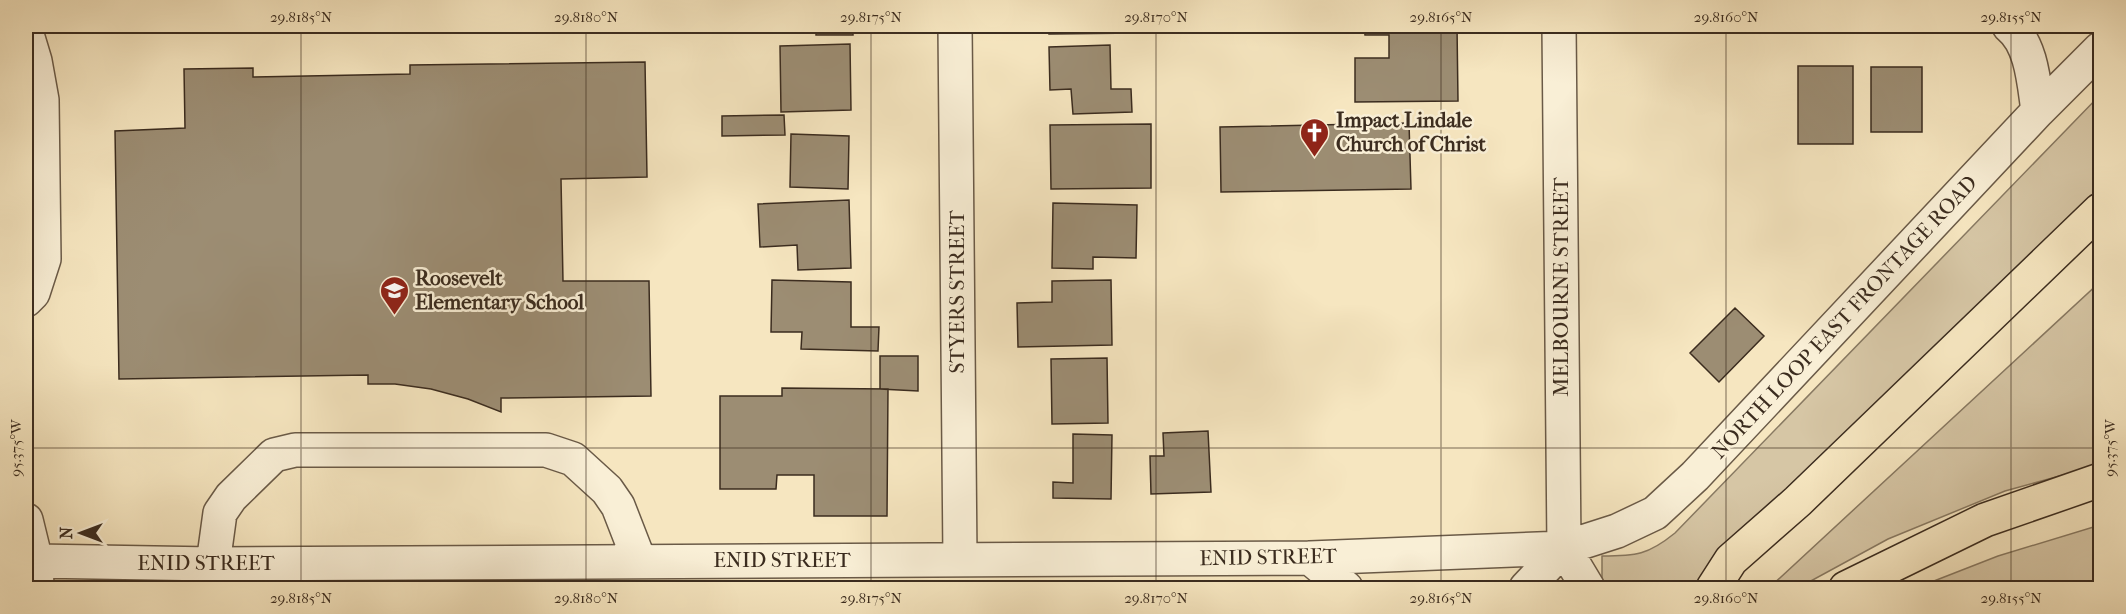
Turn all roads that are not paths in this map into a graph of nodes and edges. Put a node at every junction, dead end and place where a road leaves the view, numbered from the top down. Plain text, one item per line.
1 (955, 26) edge
2 (1559, 26) edge
3 (2009, 26) edge
4 (26, 31) edge
5 (2100, 49) edge
6 (2038, 111) junction
7 (2100, 210) edge
8 (26, 300) edge
9 (2100, 480) edge
10 (26, 520) edge
11 (1564, 548) junction
12 (1310, 558) junction
13 (960, 559) junction
14 (639, 560) junction
15 (213, 564) junction
16 (37, 575) edge
17 (1346, 588) edge
18 (1526, 588) edge
19 (1588, 588) edge
20 (1713, 588) edge
21 (1846, 588) edge

1 - 13 street, STYERS STREET
2 - 11 street, MELBOURNE STREET
3 - 6 street
4 - 8 street
5 - 6 street, NORTH LOOP EAST FRONTAGE ROAD
6 - 11 street, NORTH LOOP EAST FRONTAGE ROAD
7 - 20 highway
9 - 21 highway
10 - 16 street
11 - 12 street, ENID STREET
11 - 18 street
11 - 19 street
12 - 13 street, ENID STREET
12 - 17 street
13 - 14 street, ENID STREET
14 - 15 street, ENID STREET
14 - 15 street
15 - 16 street, ENID STREET

